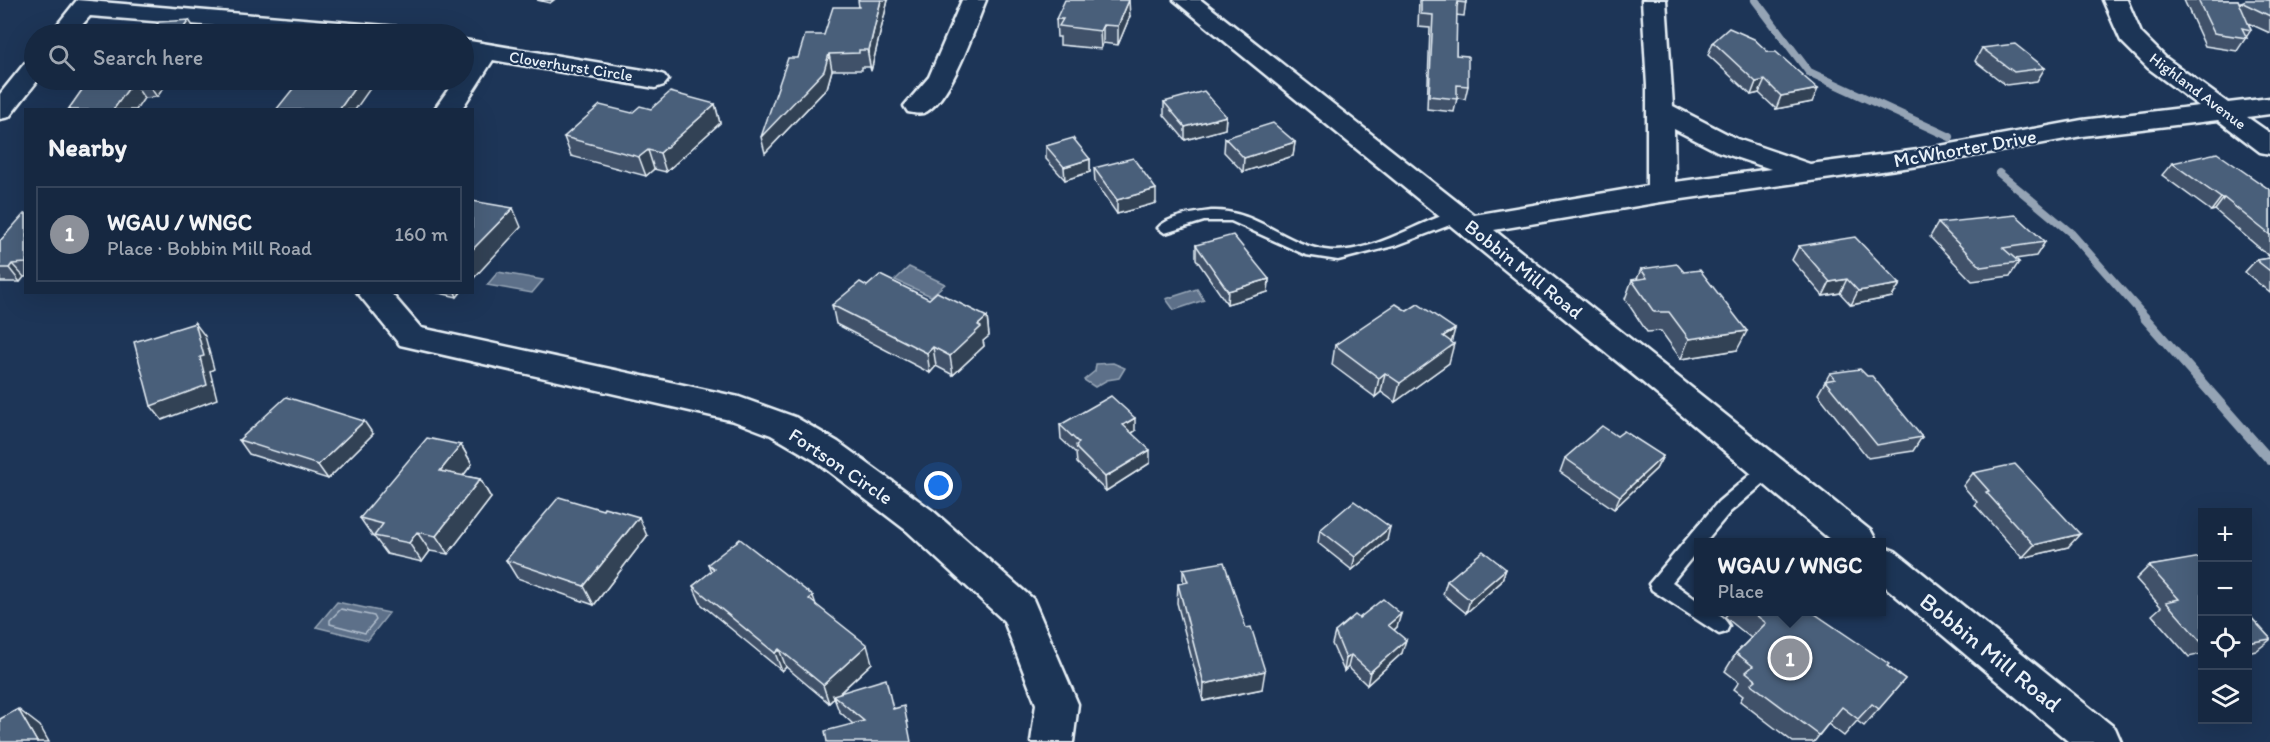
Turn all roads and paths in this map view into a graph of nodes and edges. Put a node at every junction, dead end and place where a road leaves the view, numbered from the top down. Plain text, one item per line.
1 (974, 0) edge
2 (1186, 0) edge
3 (1654, 0) edge
4 (2115, 0) edge
5 (86, 4) edge
6 (70, 24) edge
7 (294, 24) edge
8 (475, 49) edge
9 (655, 80) dead end
10 (24, 81) edge
11 (456, 90) edge
12 (916, 106) dead end
13 (2270, 106) edge
14 (448, 108) edge
15 (1660, 110) junction
16 (0, 111) edge
17 (2224, 111) junction
18 (2270, 146) edge
19 (1814, 171) junction
20 (1661, 194) junction
21 (1462, 220) junction
22 (1165, 228) dead end
23 (374, 294) edge
24 (1769, 469) junction
25 (1698, 538) edge
26 (1852, 538) edge
27 (1694, 543) edge
28 (1886, 566) edge
29 (1694, 608) edge
30 (1705, 616) edge
31 (1719, 626) dead end
32 (1052, 742) edge
33 (2100, 742) edge

1 - 12 street
2 - 21 street, Bobbin Mill Road
3 - 15 street
4 - 17 street, Highland Avenue
5 - 6 street
5 - 7 street
8 - 9 street, Cloverhurst Circle
10 - 16 street
11 - 14 street
13 - 17 street, McWhorter Drive
15 - 19 street
15 - 20 street
17 - 18 street, Highland Avenue
17 - 19 street, McWhorter Drive
19 - 20 street, McWhorter Drive
20 - 21 street, McWhorter Drive
21 - 22 lane
21 - 24 street, Bobbin Mill Road
23 - 32 street, Fortson Circle
24 - 25 lane
24 - 26 street, Bobbin Mill Road
27 - 29 lane
28 - 33 street, Bobbin Mill Road
30 - 31 lane

